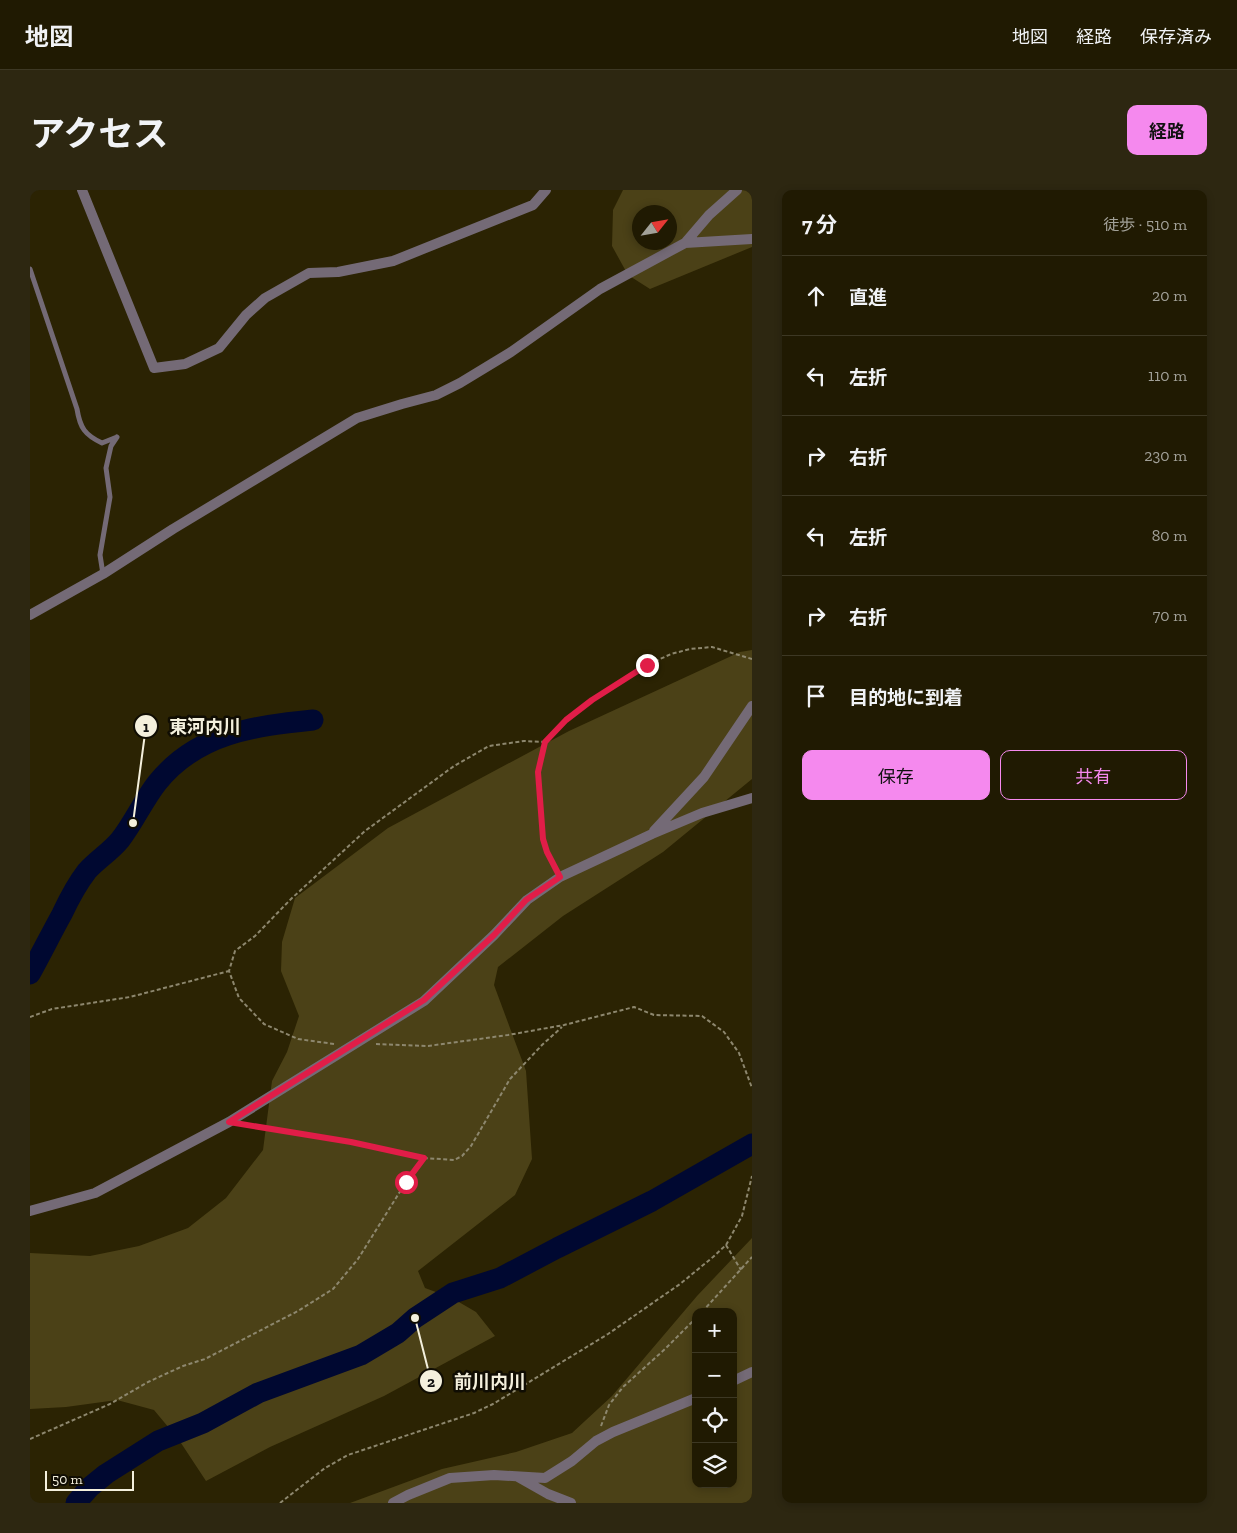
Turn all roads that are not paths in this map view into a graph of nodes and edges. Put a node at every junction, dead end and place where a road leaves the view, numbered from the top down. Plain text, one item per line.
1 (82, 190) edge
2 (546, 190) edge
3 (737, 190) edge
4 (752, 239) edge
5 (685, 244) junction
6 (30, 269) edge
7 (103, 574) junction
8 (30, 615) edge
9 (752, 706) edge
10 (752, 798) edge
11 (652, 834) junction
12 (30, 1211) edge
13 (752, 1372) edge
14 (737, 1379) edge
15 (692, 1400) edge
16 (515, 1475) junction
17 (393, 1503) edge
18 (571, 1503) edge

1 - 2 street
3 - 5 street
4 - 5 street
5 - 7 street
6 - 7 lane
7 - 8 street
9 - 11 street
10 - 11 street
11 - 12 street
13 - 14 street
15 - 16 street
16 - 17 street
16 - 18 street

